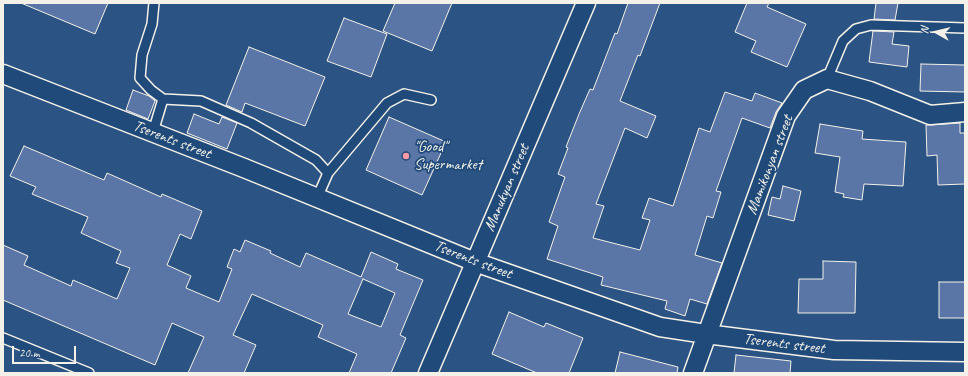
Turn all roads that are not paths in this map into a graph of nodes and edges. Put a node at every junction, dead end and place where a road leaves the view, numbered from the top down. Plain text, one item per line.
1 (154, 3) edge
2 (586, 3) edge
3 (965, 28) edge
4 (3, 74) edge
5 (827, 79) junction
6 (163, 99) junction
7 (431, 100) dead end
8 (965, 112) edge
9 (153, 132) junction
10 (328, 173) junction
11 (317, 198) junction
12 (475, 262) junction
13 (706, 334) junction
14 (3, 338) edge
15 (965, 352) edge
16 (89, 373) edge
17 (428, 373) edge
18 (693, 373) edge

1 - 6 lane
2 - 12 street, Manukyan street
3 - 5 lane
4 - 9 street, Tserents street
5 - 8 street
5 - 13 street, Mamikonyan street
6 - 9 lane
6 - 10 lane
7 - 10 lane
9 - 11 street, Tserents street
10 - 11 lane
11 - 12 street, Tserents street
12 - 13 street, Tserents street
12 - 17 street, Manukyan street
13 - 15 street, Tserents street
13 - 18 street, Mamikonyan street
14 - 16 lane

